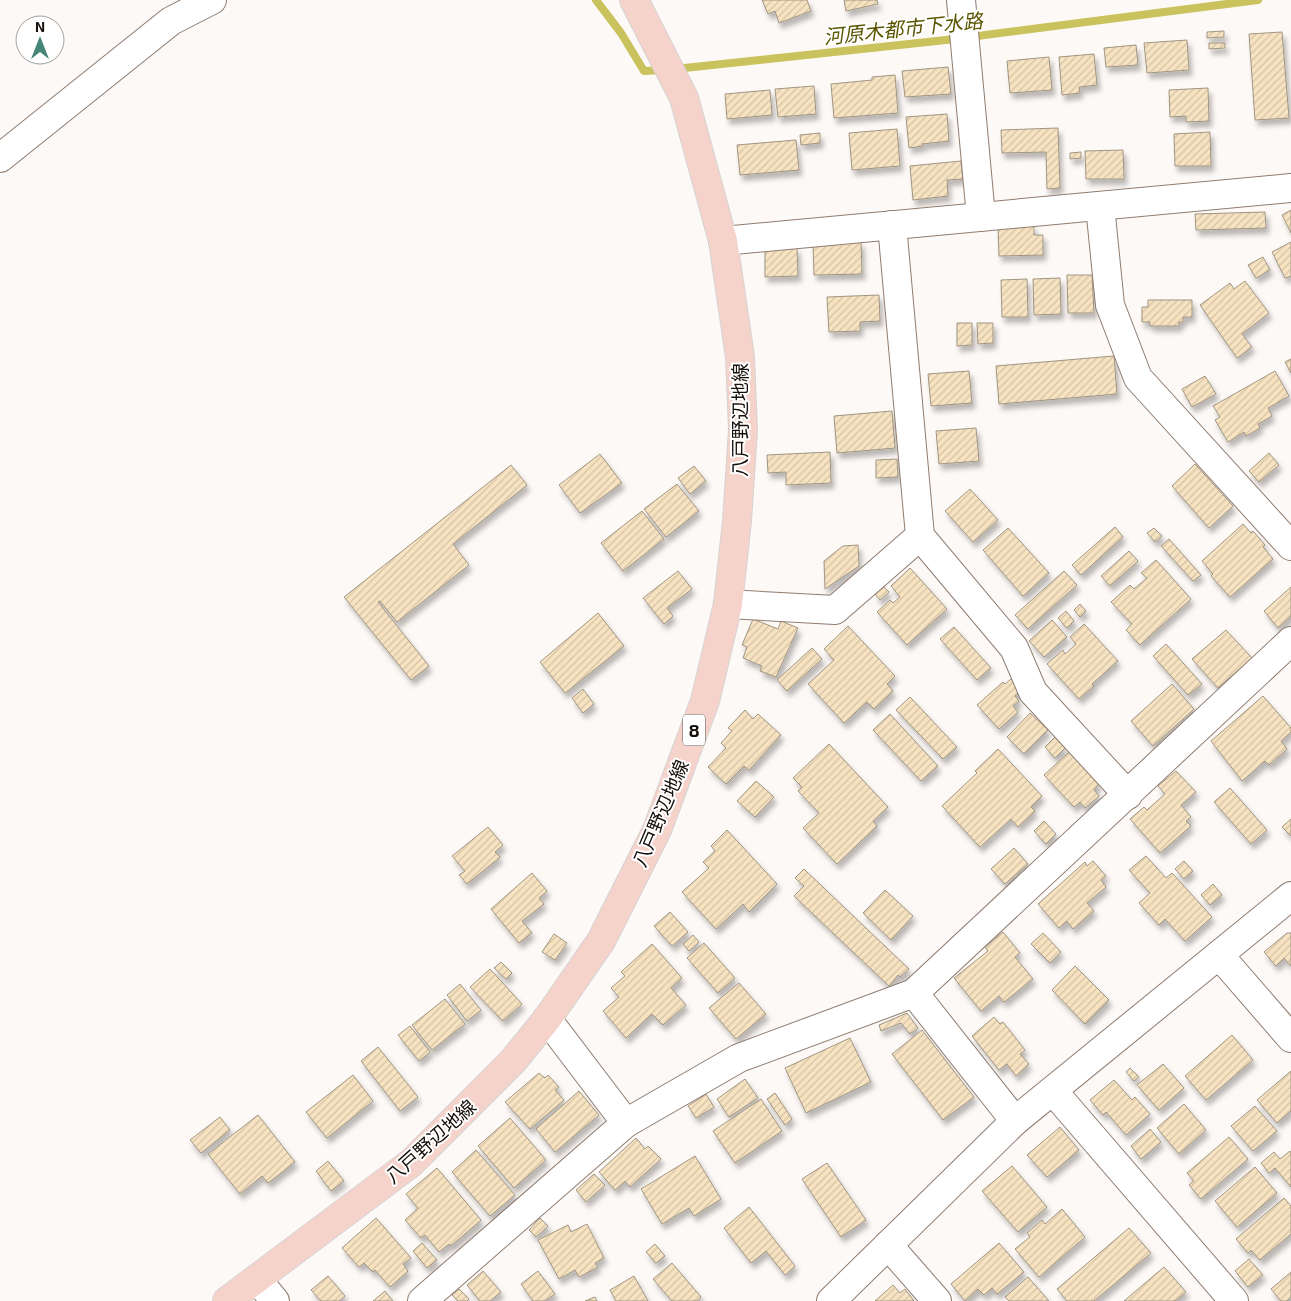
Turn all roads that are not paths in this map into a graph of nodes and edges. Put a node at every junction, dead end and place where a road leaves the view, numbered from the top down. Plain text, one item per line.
1 (212, 0) edge
2 (634, 0) edge
3 (961, 0) edge
4 (0, 158) edge
5 (1291, 188) edge
6 (1100, 206) junction
7 (981, 217) junction
8 (892, 225) junction
9 (723, 241) junction
10 (920, 536) junction
11 (1291, 546) edge
12 (728, 604) junction
13 (1291, 641) edge
14 (1128, 795) junction
15 (1291, 896) edge
16 (1220, 955) junction
17 (914, 993) junction
18 (547, 1019) junction
19 (1291, 1038) edge
20 (1053, 1091) junction
21 (1015, 1121) junction
22 (626, 1123) junction
23 (888, 1245) junction
24 (257, 1279) junction
25 (227, 1301) edge
26 (275, 1301) edge
27 (422, 1301) edge
28 (832, 1301) edge
29 (937, 1301) edge
30 (1234, 1301) edge

1 - 4 street
2 - 9 main road, 八戸野辺地線 / 8
3 - 7 street
5 - 6 street
6 - 7 street
6 - 11 street
7 - 8 street
8 - 9 street
8 - 10 street
9 - 12 main road, 八戸野辺地線 / 8
10 - 12 street
10 - 14 street
12 - 18 main road, 八戸野辺地線 / 8
13 - 14 street
14 - 17 street
15 - 16 street
16 - 19 street
16 - 20 street
17 - 21 street
17 - 22 street
18 - 22 street
18 - 24 main road, 八戸野辺地線 / 8
20 - 21 street
20 - 30 street
21 - 23 street
22 - 27 street
23 - 28 street
23 - 29 street
24 - 25 main road, 八戸野辺地線 / 8
24 - 26 street

